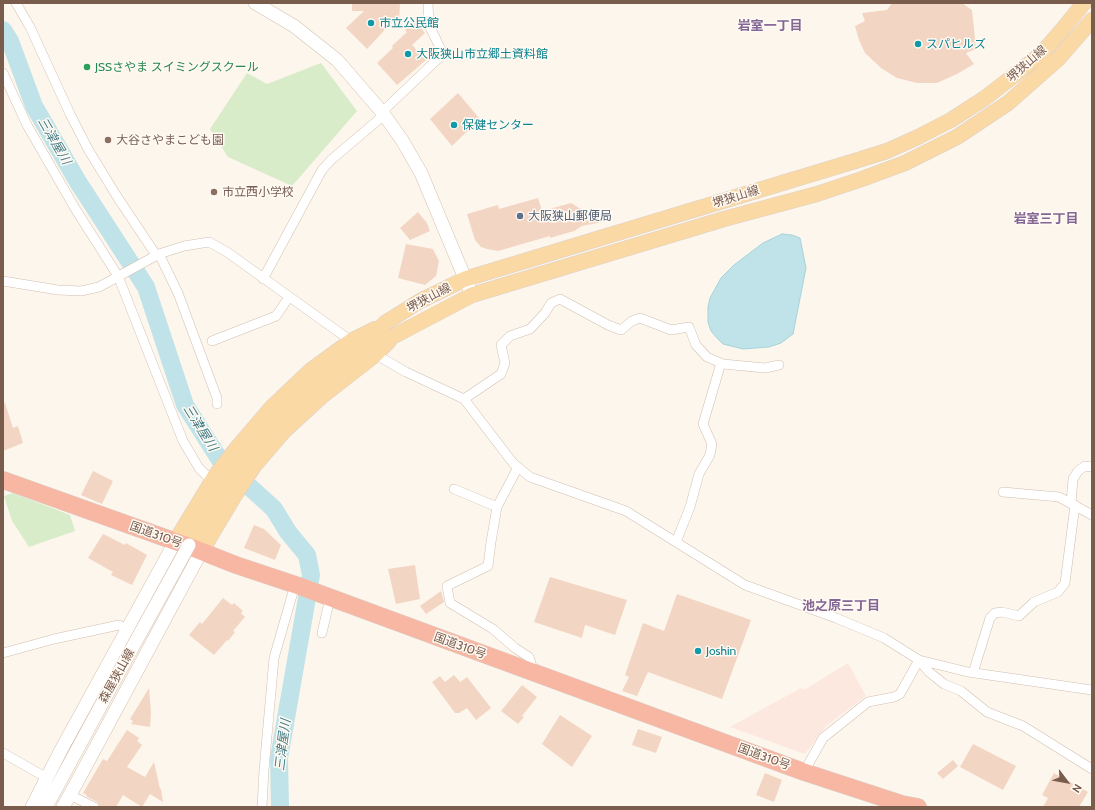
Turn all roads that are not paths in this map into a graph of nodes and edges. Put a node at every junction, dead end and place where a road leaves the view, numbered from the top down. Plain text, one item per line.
1 (16, 3) edge
2 (255, 3) edge
3 (428, 3) edge
4 (1084, 3) edge
5 (1092, 20) edge
6 (3, 72) edge
7 (383, 113) junction
8 (157, 255) junction
9 (120, 275) junction
10 (263, 279) junction
11 (465, 279) junction
12 (3, 281) edge
13 (472, 294) junction
14 (289, 297) junction
15 (212, 341) dead end
16 (363, 348) junction
17 (721, 363) junction
18 (779, 365) dead end
19 (464, 399) junction
20 (217, 404) dead end
21 (518, 467) junction
22 (1092, 467) edge
23 (214, 479) junction
24 (3, 480) edge
25 (454, 489) dead end
26 (1003, 492) dead end
27 (1073, 504) junction
28 (497, 507) junction
29 (1092, 514) edge
30 (676, 542) junction
31 (188, 546) junction
32 (297, 586) junction
33 (330, 598) junction
34 (128, 629) junction
35 (322, 633) dead end
36 (3, 653) edge
37 (919, 660) junction
38 (534, 673) junction
39 (973, 673) junction
40 (1092, 690) edge
41 (3, 753) edge
42 (1092, 769) edge
43 (804, 772) junction
44 (47, 778) junction
45 (70, 795) junction
46 (32, 807) edge
47 (46, 807) edge
48 (63, 807) edge
49 (94, 807) edge
50 (262, 807) edge
51 (918, 807) edge

1 - 8 street
2 - 7 main road
3 - 7 street
4 - 11 main road, 堺狭山線
5 - 13 main road, 堺狭山線
6 - 9 street
7 - 10 street
7 - 11 main road
8 - 9 street
8 - 10 street
8 - 20 street
9 - 12 street
9 - 23 street
10 - 14 street
11 - 13 main road
11 - 16 main road, 堺狭山線
13 - 16 main road, 堺狭山線
14 - 15 street
14 - 16 street
16 - 19 street
16 - 23 main road
16 - 31 main road
16 - 31 main road, 堺狭山線
17 - 18 street
17 - 19 street
17 - 30 street
19 - 21 street
21 - 28 street
21 - 30 street
22 - 27 street
23 - 31 main road
24 - 31 highway, 国道310号
25 - 28 street
26 - 27 street
27 - 29 street
27 - 39 street
28 - 38 street
30 - 37 street
31 - 32 highway, 国道310号
31 - 34 main road
31 - 45 main road
31 - 47 main road, 森屋狭山線, bridge
32 - 33 highway, 国道310号
32 - 50 street
33 - 35 street
33 - 38 highway, 国道310号
34 - 36 street
34 - 44 main road
37 - 39 street
37 - 42 street
37 - 43 street
38 - 43 highway, 国道310号
39 - 40 street
41 - 44 street
43 - 51 highway, 国道310号
44 - 46 main road
45 - 48 main road
45 - 49 street

